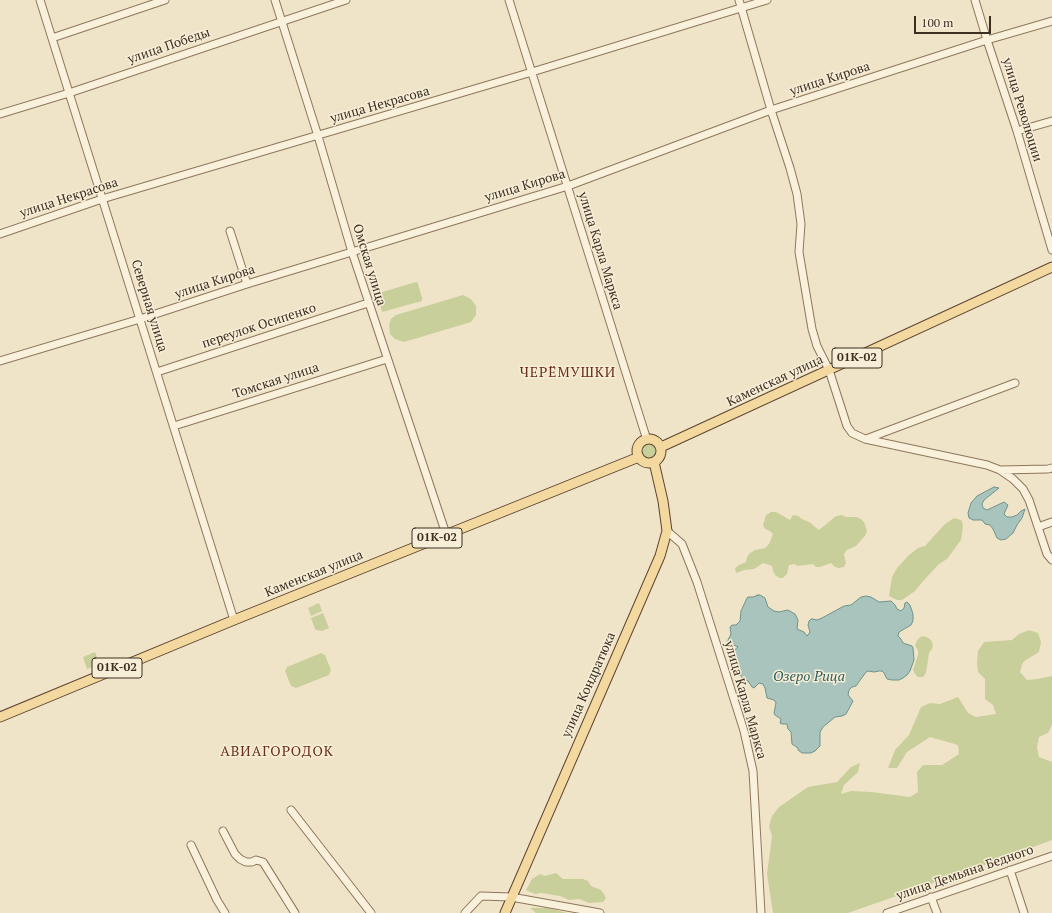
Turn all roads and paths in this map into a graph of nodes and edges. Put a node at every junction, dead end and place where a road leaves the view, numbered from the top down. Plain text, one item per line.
1 (40, 0) edge
2 (166, 0) edge
3 (275, 0) edge
4 (346, 0) edge
5 (509, 0) edge
6 (739, 0) edge
7 (767, 0) edge
8 (976, 0) edge
9 (742, 8) junction
10 (1052, 20) edge
11 (282, 21) junction
12 (52, 38) junction
13 (987, 40) junction
14 (532, 72) junction
15 (69, 93) junction
16 (771, 110) junction
17 (0, 114) edge
18 (1052, 121) edge
19 (1017, 131) junction
20 (318, 136) junction
21 (568, 186) junction
22 (102, 199) junction
23 (230, 231) dead end
24 (0, 234) edge
25 (1052, 250) edge
26 (352, 252) junction
27 (1052, 267) edge
28 (247, 284) junction
29 (368, 303) junction
30 (140, 319) junction
31 (387, 358) junction
32 (0, 361) edge
33 (829, 370) junction
34 (156, 372) junction
35 (1015, 383) dead end
36 (174, 426) junction
37 (865, 439) junction
38 (647, 440) junction
39 (660, 447) junction
40 (639, 457) junction
41 (654, 462) junction
42 (1052, 468) edge
43 (1000, 470) junction
44 (1052, 522) edge
45 (1038, 527) junction
46 (667, 531) junction
47 (446, 534) junction
48 (1052, 560) edge
49 (234, 620) junction
50 (0, 717) edge
51 (291, 810) dead end
52 (223, 831) dead end
53 (191, 845) dead end
54 (1052, 856) edge
55 (1010, 870) junction
56 (511, 897) junction
57 (931, 897) junction
58 (225, 913) edge
59 (295, 913) edge
60 (371, 913) edge
61 (465, 913) edge
62 (505, 913) edge
63 (600, 913) edge
64 (761, 913) edge
65 (887, 913) edge
66 (937, 913) edge
67 (1024, 913) edge

1 - 12 street, Северная улица
2 - 12 street
3 - 11 street, Омская улица
4 - 11 street, улица Победы
5 - 14 street, улица Карла Маркса
6 - 9 street
7 - 9 street, улица Некрасова
8 - 13 street, улица Революции
9 - 14 street, улица Некрасова
9 - 16 street
10 - 13 street, улица Кирова
11 - 15 street, улица Победы
11 - 20 street, Омская улица
12 - 15 street, Северная улица
13 - 16 street, улица Кирова
13 - 19 street, улица Революции
14 - 20 street, улица Некрасова
14 - 21 street, улица Карла Маркса
15 - 17 street, улица Победы
15 - 22 street, Северная улица
16 - 21 street, улица Кирова
16 - 33 street
18 - 19 street
19 - 25 street, улица Революции
20 - 22 street, улица Некрасова
20 - 26 street, Омская улица
21 - 26 street, улица Кирова
21 - 38 street, улица Карла Маркса
22 - 24 street, улица Некрасова
22 - 30 street, Северная улица
23 - 28 street
26 - 28 street, улица Кирова
26 - 29 street, Омская улица
27 - 33 main road, Каменская улица / 01К-02
28 - 30 street, улица Кирова
29 - 31 street, Омская улица
29 - 34 street, переулок Осипенко
30 - 32 street, улица Кирова
30 - 34 street, Северная улица
31 - 36 street, Томская улица
31 - 47 street, Омская улица
33 - 37 street
33 - 39 main road, Каменская улица / 01К-02
34 - 36 street, Северная улица
35 - 37 street
36 - 49 street, Северная улица
37 - 43 street
38 - 39 main road
38 - 40 main road
39 - 41 main road
40 - 41 main road
40 - 47 main road, Каменская улица / 01К-02
41 - 46 main road, улица Кондратюка
42 - 43 street
43 - 45 street
44 - 45 street
45 - 48 street
46 - 56 main road, улица Кондратюка
46 - 64 street, улица Карла Маркса
47 - 49 main road, Каменская улица / 01К-02
49 - 50 main road, Каменская улица / 01К-02
51 - 60 street
52 - 59 street
53 - 58 street
54 - 55 street, улица Демьяна Бедного
55 - 57 street, улица Демьяна Бедного
55 - 67 street
56 - 61 street
56 - 62 main road, улица Кондратюка
56 - 63 street
57 - 65 street, улица Демьяна Бедного
57 - 66 street

